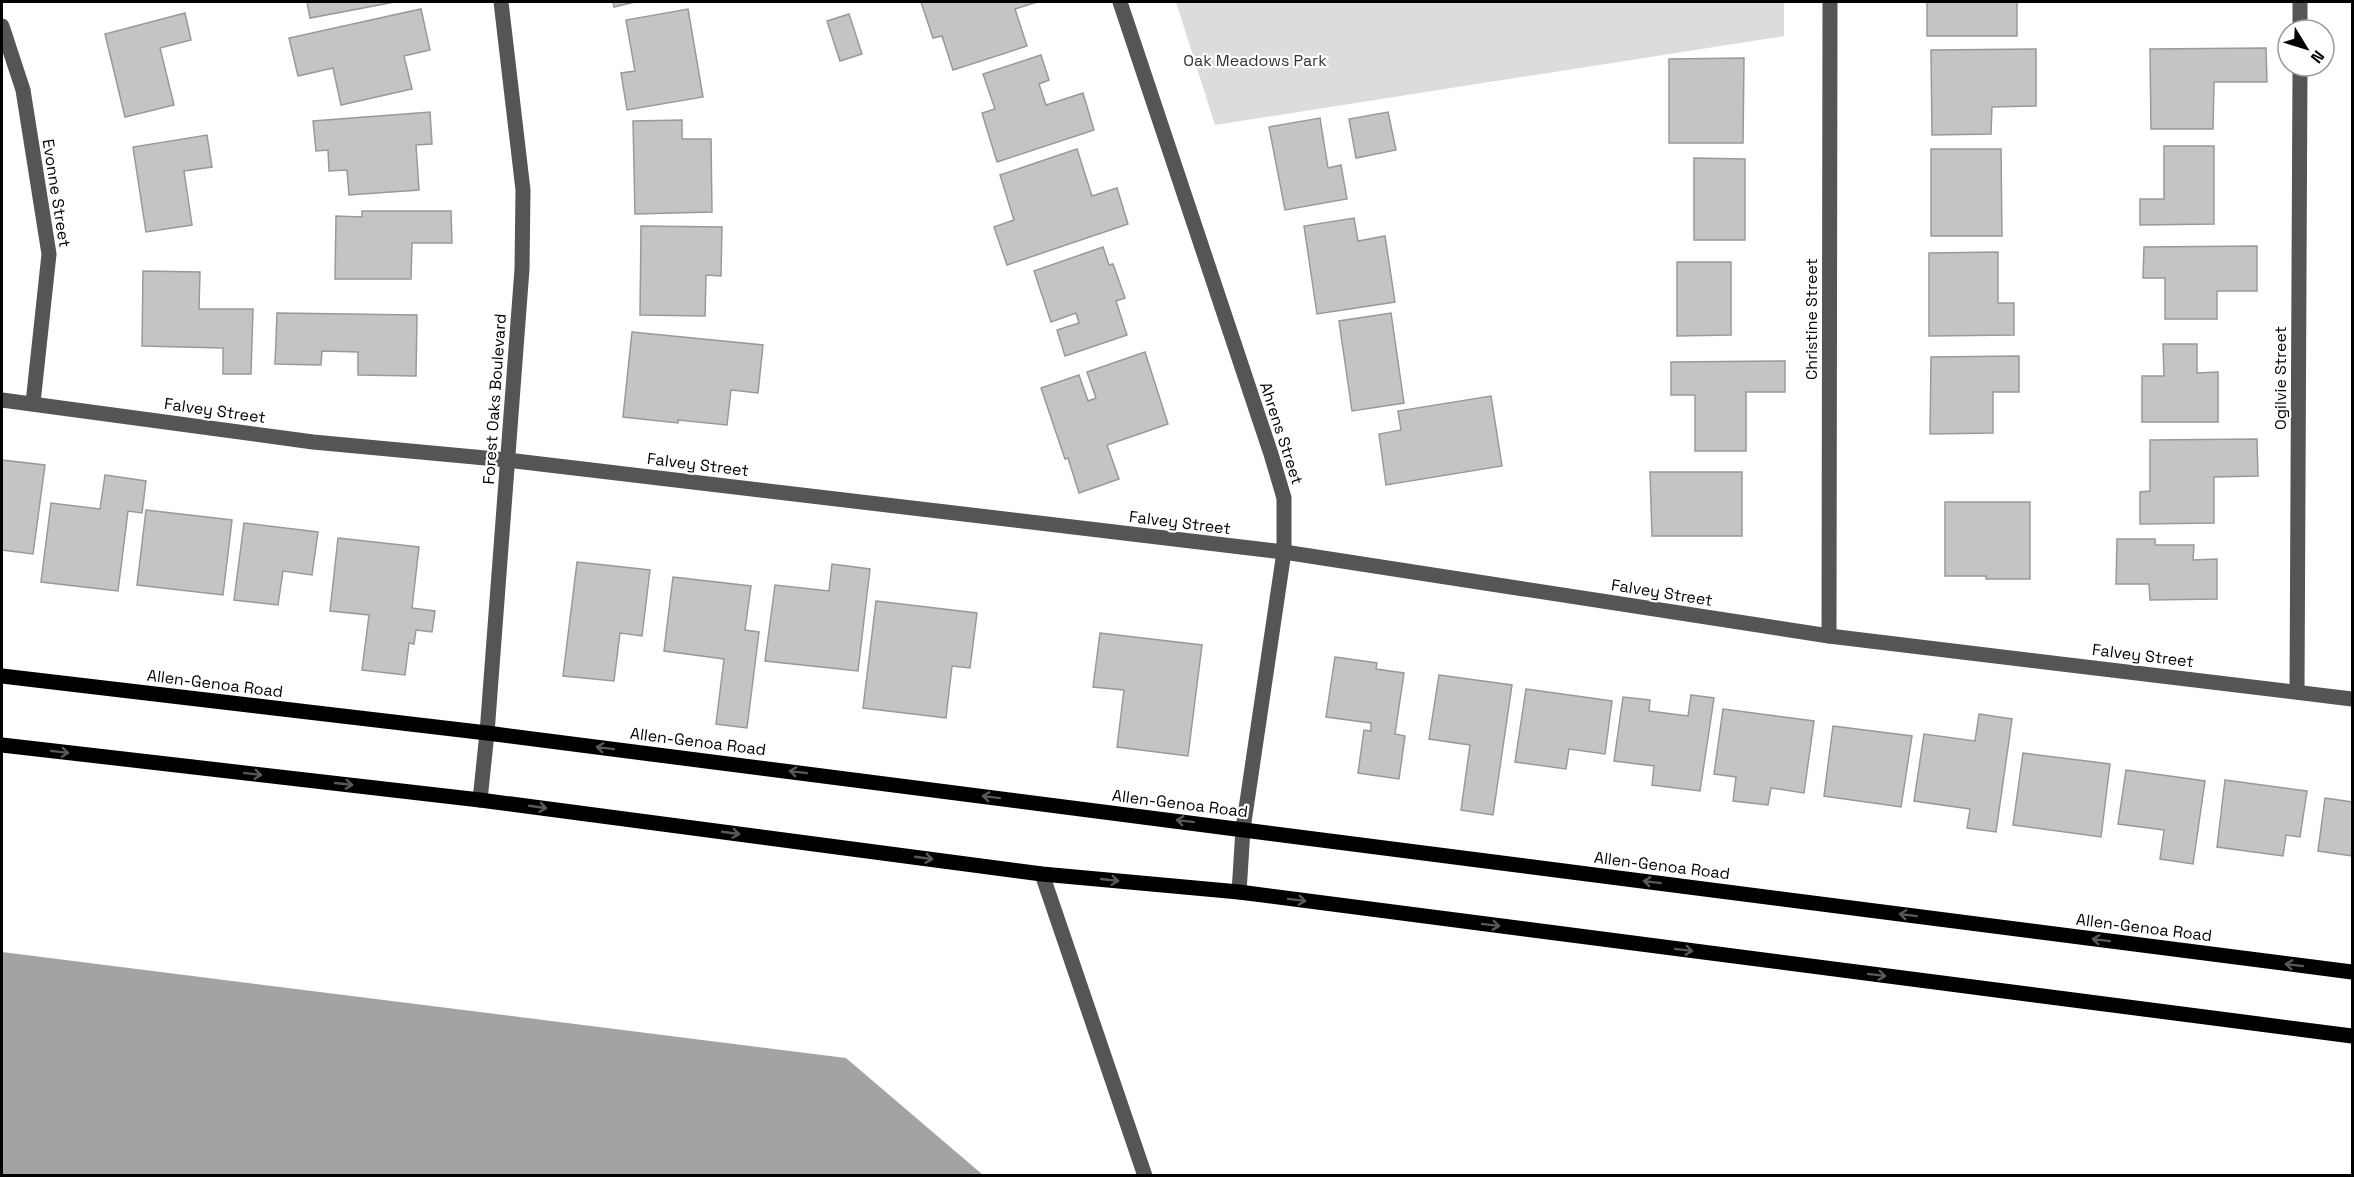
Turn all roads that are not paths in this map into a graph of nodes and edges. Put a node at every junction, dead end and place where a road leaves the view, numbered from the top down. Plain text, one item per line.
1 (501, 2) edge
2 (1120, 2) edge
3 (1830, 2) edge
4 (2300, 2) edge
5 (2300, 18) edge
6 (2, 26) edge
7 (2300, 78) edge
8 (2, 400) edge
9 (33, 403) junction
10 (507, 460) junction
11 (1284, 552) junction
12 (1829, 636) junction
13 (2, 676) edge
14 (2297, 691) junction
15 (2352, 699) edge
16 (487, 733) junction
17 (2, 745) edge
18 (480, 800) junction
19 (1243, 829) junction
20 (1042, 874) junction
21 (1239, 892) junction
22 (2352, 972) edge
23 (2352, 1036) edge
24 (1145, 1176) edge

1 - 10 street, Forest Oaks Boulevard
2 - 11 street, Ahrens Street
3 - 12 street, Christine Street
4 - 5 street
6 - 9 street, Evonne Street
7 - 14 street, Ogilvie Street
8 - 9 street, Falvey Street
9 - 10 street, Falvey Street
10 - 11 street, Falvey Street
10 - 16 street, Forest Oaks Boulevard
11 - 12 street, Falvey Street
11 - 19 street, Ahrens Street
12 - 14 street, Falvey Street
13 - 16 main road, Allen-Genoa Road
14 - 15 street, Falvey Street
16 - 18 street, Forest Oaks Boulevard
19 -> 16 main road, Allen-Genoa Road
17 -> 18 main road
18 -> 20 main road
19 - 21 street, Ahrens Street
22 -> 19 main road, Allen-Genoa Road
20 -> 21 main road
20 - 24 street
21 -> 23 main road

